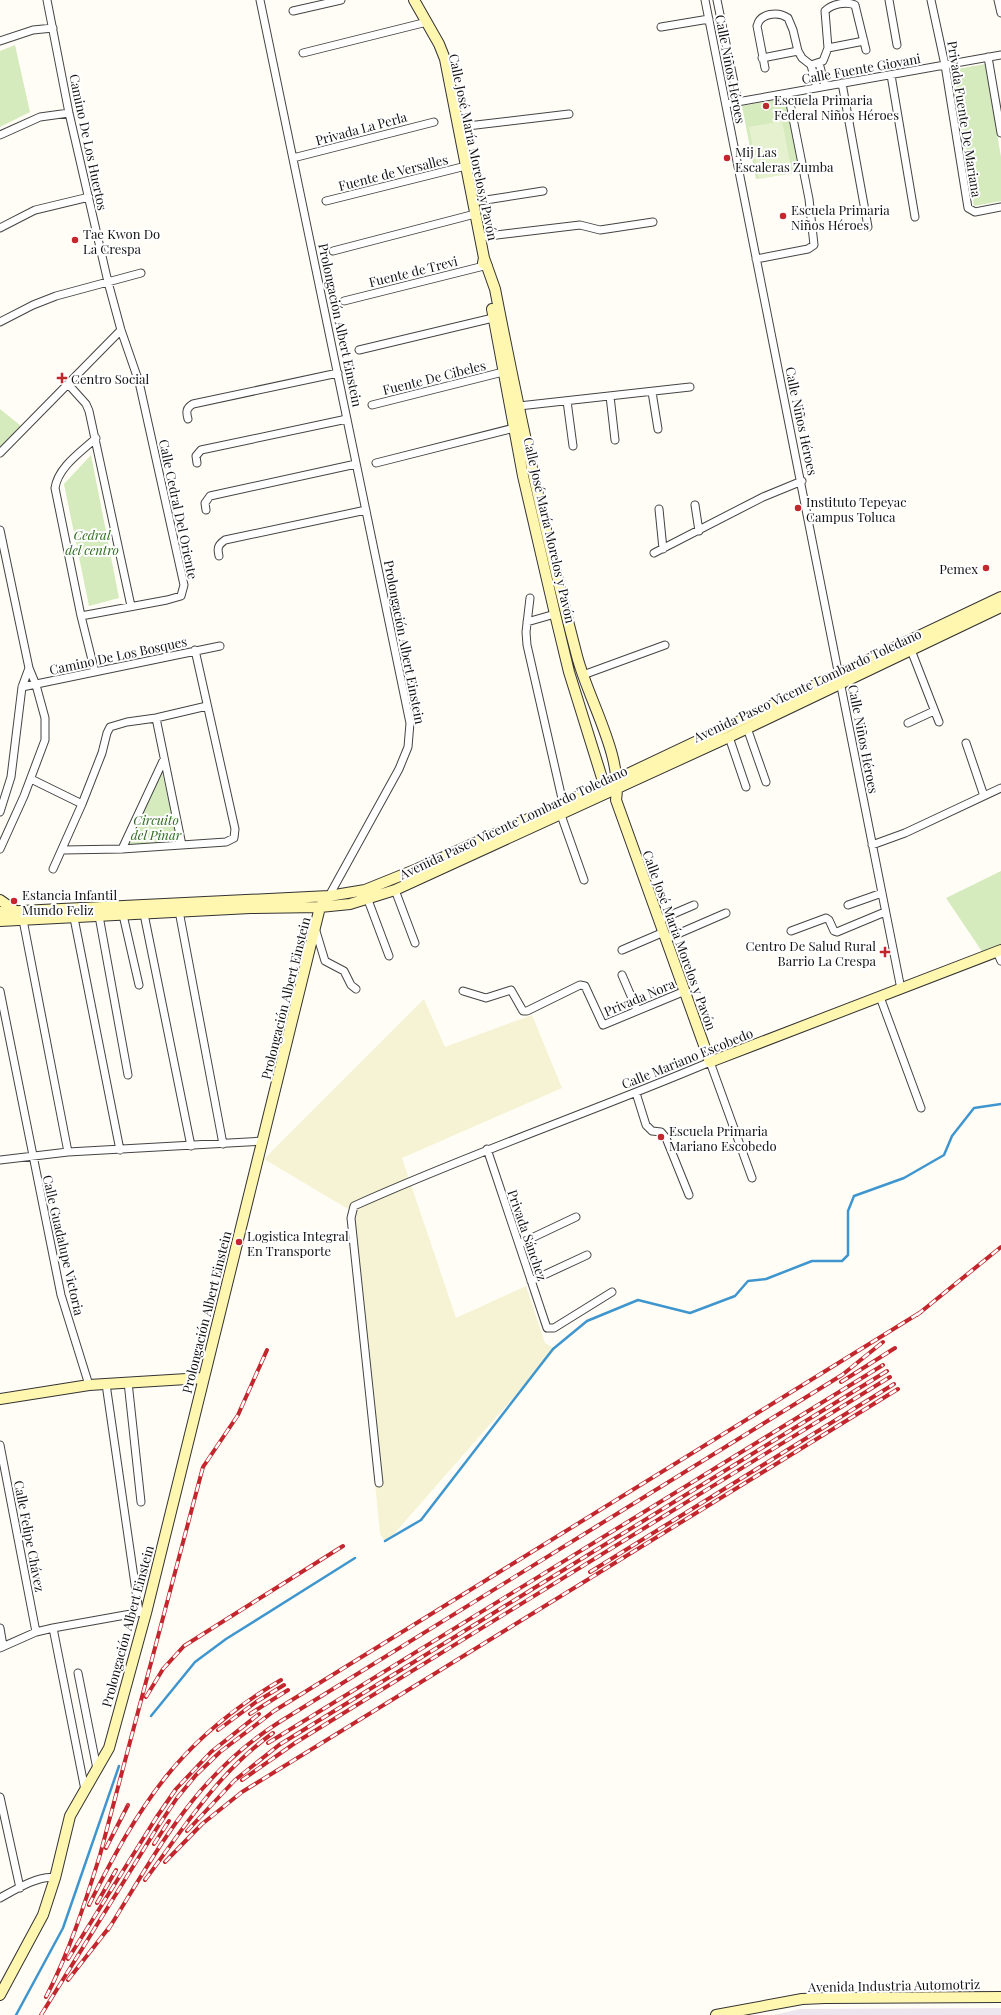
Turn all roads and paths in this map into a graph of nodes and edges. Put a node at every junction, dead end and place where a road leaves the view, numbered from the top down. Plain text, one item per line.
1 (47, 0) edge
2 (260, 0) edge
3 (341, 0) edge
4 (414, 0) edge
5 (705, 0) edge
6 (717, 0) edge
7 (889, 0) edge
8 (932, 0) edge
9 (998, 0) edge
10 (294, 12) dead end
11 (1001, 14) edge
12 (709, 19) junction
13 (427, 22) junction
14 (661, 27) dead end
15 (53, 28) junction
16 (0, 41) edge
17 (864, 41) junction
18 (897, 46) dead end
19 (828, 48) junction
20 (866, 50) dead end
21 (798, 51) junction
22 (303, 53) dead end
23 (1001, 55) edge
24 (988, 57) junction
25 (762, 58) junction
26 (819, 63) junction
27 (811, 65) junction
28 (945, 65) junction
29 (765, 68) dead end
30 (891, 75) junction
31 (842, 83) junction
32 (825, 86) junction
33 (817, 88) junction
34 (788, 93) junction
35 (738, 102) junction
36 (726, 104) junction
37 (70, 113) junction
38 (569, 114) dead end
39 (434, 122) dead end
40 (459, 127) junction
41 (1001, 133) edge
42 (0, 134) edge
43 (293, 158) junction
44 (466, 166) junction
45 (543, 191) dead end
46 (89, 197) junction
47 (326, 201) dead end
48 (473, 202) junction
49 (1001, 207) edge
50 (475, 214) junction
51 (915, 217) dead end
52 (653, 222) dead end
53 (868, 227) dead end
54 (0, 228) edge
55 (480, 237) junction
56 (333, 251) dead end
57 (756, 259) junction
58 (485, 263) junction
59 (142, 273) dead end
60 (108, 282) junction
61 (344, 301) dead end
62 (493, 318) junction
63 (0, 322) edge
64 (121, 330) junction
65 (359, 350) dead end
66 (503, 372) junction
67 (338, 373) junction
68 (68, 384) junction
69 (690, 386) dead end
70 (652, 392) junction
71 (610, 396) junction
72 (567, 401) junction
73 (372, 405) dead end
74 (519, 406) junction
75 (188, 419) dead end
76 (347, 419) junction
77 (514, 428) junction
78 (658, 429) dead end
79 (96, 438) junction
80 (615, 440) dead end
81 (573, 446) dead end
82 (0, 453) edge
83 (197, 463) dead end
84 (376, 463) dead end
85 (356, 464) junction
86 (802, 481) junction
87 (695, 505) dead end
88 (659, 509) dead end
89 (206, 510) dead end
90 (366, 510) junction
91 (0, 530) edge
92 (699, 531) junction
93 (664, 549) junction
94 (654, 553) dead end
95 (219, 556) dead end
96 (1001, 597) edge
97 (530, 598) dead end
98 (132, 606) junction
99 (1001, 607) edge
100 (555, 614) junction
101 (81, 616) junction
102 (527, 622) junction
103 (571, 635) junction
104 (561, 638) junction
105 (665, 645) dead end
106 (220, 646) dead end
107 (195, 650) junction
108 (911, 650) junction
109 (29, 668) junction
110 (95, 672) junction
111 (583, 675) junction
112 (840, 678) junction
113 (36, 685) junction
114 (22, 687) junction
115 (207, 706) junction
116 (934, 711) junction
117 (156, 718) junction
118 (908, 722) dead end
119 (939, 722) dead end
120 (748, 728) junction
121 (729, 737) junction
122 (966, 743) dead end
123 (163, 761) junction
124 (31, 779) junction
125 (766, 782) dead end
126 (617, 784) junction
127 (746, 787) dead end
128 (606, 789) junction
129 (1001, 789) edge
130 (4, 790) edge
131 (984, 796) junction
132 (616, 800) junction
133 (563, 803) junction
134 (82, 804) junction
135 (0, 812) edge
136 (0, 815) edge
137 (561, 815) junction
138 (12, 820) junction
139 (182, 845) junction
140 (872, 845) junction
141 (0, 848) edge
142 (122, 849) junction
143 (63, 850) junction
144 (53, 869) dead end
145 (584, 880) dead end
146 (395, 890) junction
147 (882, 893) junction
148 (329, 896) junction
149 (0, 900) edge
150 (368, 900) junction
151 (694, 905) dead end
152 (848, 905) dead end
153 (320, 908) junction
154 (179, 911) junction
155 (0, 912) edge
156 (17, 912) junction
157 (726, 912) dead end
158 (885, 912) junction
159 (144, 914) junction
160 (123, 915) junction
161 (99, 916) junction
162 (74, 918) junction
163 (23, 920) junction
164 (659, 920) junction
165 (0, 921) edge
166 (315, 928) junction
167 (791, 931) dead end
168 (665, 936) junction
169 (415, 943) dead end
170 (622, 950) dead end
171 (1000, 954) edge
172 (388, 956) dead end
173 (622, 975) dead end
174 (139, 985) dead end
175 (356, 989) dead end
176 (901, 989) junction
177 (685, 990) junction
178 (0, 991) edge
179 (463, 991) dead end
180 (880, 997) junction
181 (637, 1010) junction
182 (710, 1062) junction
183 (128, 1075) dead end
184 (636, 1093) junction
185 (921, 1108) dead end
186 (263, 1141) junction
187 (223, 1144) junction
188 (191, 1146) junction
189 (487, 1149) junction
190 (120, 1150) junction
191 (68, 1152) junction
192 (32, 1155) junction
193 (0, 1160) edge
194 (752, 1178) dead end
195 (689, 1195) dead end
196 (576, 1217) dead end
197 (519, 1244) junction
198 (587, 1255) dead end
199 (531, 1281) junction
200 (612, 1292) dead end
201 (203, 1378) junction
202 (128, 1382) junction
203 (106, 1384) junction
204 (89, 1385) junction
205 (0, 1400) edge
206 (0, 1445) edge
207 (379, 1483) dead end
208 (141, 1502) dead end
209 (142, 1612) junction
210 (0, 1628) edge
211 (53, 1628) junction
212 (36, 1632) junction
213 (2, 1647) edge
214 (78, 1673) dead end
215 (97, 1769) junction
216 (85, 1790) junction
217 (0, 1796) edge
218 (55, 1878) junction
219 (20, 1888) junction
220 (0, 1898) edge
221 (0, 1995) edge
222 (1001, 1997) edge
223 (716, 2015) edge

1 - 15 street, Camino De Los Huertos
2 - 43 street, Prolongación Albert Einstein
3 - 10 street
4 - 13 main road, Calle José María Morelos y Pavón
5 - 12 street, Calle Niños Héroes
6 - 35 street
7 - 18 street
8 - 28 street, Privada Fuente De Mariana
9 - 11 street
12 - 14 street
12 - 36 street, Calle Niños Héroes
13 - 22 street
13 - 40 main road, Calle José María Morelos y Pavón
15 - 16 street
15 - 37 street, Camino De Los Huertos
17 - 19 street
17 - 19 street
17 - 20 street
19 - 26 street
21 - 25 street
21 - 25 street
21 - 27 street
23 - 24 street, Calle Fuente Giovani
24 - 28 street, Calle Fuente Giovani
24 - 41 street
25 - 29 street
26 - 27 street
26 - 32 street
27 - 33 street
28 - 30 street, Calle Fuente Giovani
28 - 49 street, Privada Fuente De Mariana
30 - 31 street, Calle Fuente Giovani
30 - 51 street
31 - 32 street, Calle Fuente Giovani
31 - 53 street
32 - 33 street, Calle Fuente Giovani
33 - 34 street, Calle Fuente Giovani
34 - 35 street, Calle Fuente Giovani
34 - 57 street
35 - 36 street, Calle Fuente Giovani
36 - 57 street, Calle Niños Héroes
37 - 42 street
37 - 46 street, Camino De Los Huertos
38 - 40 street
39 - 43 street, Privada La Perla
40 - 44 main road, Calle José María Morelos y Pavón
43 - 67 street, Prolongación Albert Einstein
44 - 47 street, Fuente de Versalles
44 - 48 main road, Calle José María Morelos y Pavón
45 - 48 street
46 - 54 street
46 - 60 street, Camino De Los Huertos
48 - 50 main road, Calle José María Morelos y Pavón
50 - 55 main road, Calle José María Morelos y Pavón
50 - 56 street
52 - 55 street
55 - 58 main road, Calle José María Morelos y Pavón
57 - 86 street, Calle Niños Héroes
58 - 61 street, Fuente de Trevi
58 - 62 main road, Calle José María Morelos y Pavón
58 - 74 main road, Calle José María Morelos y Pavón
59 - 60 street
60 - 63 street
60 - 64 street, Camino De Los Huertos
62 - 65 street
62 - 66 main road, Calle José María Morelos y Pavón
64 - 68 street
64 - 98 street, Calle Cedral Del Oriente
66 - 73 street, Fuente De Cibeles
66 - 77 main road, Calle José María Morelos y Pavón
67 - 75 street
67 - 76 street, Prolongación Albert Einstein
68 - 79 street
68 - 82 street
69 - 70 street
70 - 71 street
70 - 78 street
71 - 72 street
71 - 80 street
72 - 74 street
72 - 81 street
74 - 103 main road, Calle José María Morelos y Pavón
76 - 83 street
76 - 85 street, Prolongación Albert Einstein
77 - 84 street
77 - 100 main road, Calle José María Morelos y Pavón
79 - 98 street
79 - 101 street
85 - 89 street
85 - 90 street, Prolongación Albert Einstein
86 - 92 street
86 - 112 street, Calle Niños Héroes
87 - 92 street
88 - 93 street
90 - 95 street
90 - 148 street, Prolongación Albert Einstein
91 - 109 street
92 - 93 street
93 - 94 street
96 - 112 main road, Avenida Paseo Vicente Lombardo Toledano
97 - 102 street
98 - 101 street, Calle Cedral Del Oriente
99 - 108 main road, Avenida Paseo Vicente Lombardo Toledano
100 - 102 street
100 - 104 main road, Calle José María Morelos y Pavón
101 - 110 street
102 - 133 street
103 - 104 main road
103 - 111 main road, Calle José María Morelos y Pavón
104 - 128 main road, Calle José María Morelos y Pavón
105 - 111 street
106 - 107 street, Camino De Los Bosques
107 - 110 street, Camino De Los Bosques
107 - 115 street
108 - 112 main road, Avenida Paseo Vicente Lombardo Toledano
108 - 116 street
109 - 113 street
109 - 114 street
110 - 113 street, Camino De Los Bosques
111 - 126 main road, Calle José María Morelos y Pavón
112 - 120 main road, Avenida Paseo Vicente Lombardo Toledano
112 - 126 main road, Avenida Paseo Vicente Lombardo Toledano
112 - 140 street, Calle Niños Héroes
113 - 114 street, Camino De Los Bosques
113 - 124 street
114 - 130 street
115 - 117 street
115 - 139 street
116 - 118 street
116 - 119 street
117 - 123 street
117 - 134 street
120 - 121 main road, Avenida Paseo Vicente Lombardo Toledano
120 - 125 street
121 - 126 main road, Avenida Paseo Vicente Lombardo Toledano
121 - 127 street
122 - 131 street
123 - 139 street
123 - 142 street
124 - 134 street
124 - 138 street
126 - 128 main road, Avenida Paseo Vicente Lombardo Toledano
126 - 132 main road, Calle José María Morelos y Pavón
128 - 132 main road, Calle José María Morelos y Pavón
128 - 133 main road, Avenida Paseo Vicente Lombardo Toledano
128 - 137 main road, Avenida Paseo Vicente Lombardo Toledano
129 - 131 street
130 - 135 street
131 - 140 street
132 - 164 main road, Calle José María Morelos y Pavón
133 - 148 main road, Avenida Paseo Vicente Lombardo Toledano
134 - 143 street
136 - 138 street
137 - 145 street
137 - 146 main road, Avenida Paseo Vicente Lombardo Toledano
138 - 141 street
139 - 142 street
140 - 147 street, Calle Niños Héroes
142 - 143 street
143 - 144 street
146 - 150 main road, Avenida Paseo Vicente Lombardo Toledano
146 - 169 street
147 - 152 street
147 - 158 street, Calle Niños Héroes
148 - 153 main road, Prolongación Albert Einstein
148 - 156 main road, Avenida Paseo Vicente Lombardo Toledano
149 - 156 main road
150 - 153 main road, Avenida Paseo Vicente Lombardo Toledano
150 - 172 street
151 - 164 street
153 - 154 main road, Avenida Paseo Vicente Lombardo Toledano
153 - 166 main road, Prolongación Albert Einstein
154 - 159 main road, Avenida Paseo Vicente Lombardo Toledano
154 - 187 street
155 - 156 main road, Avenida Paseo Vicente Lombardo Toledano
157 - 168 street
158 - 167 street
158 - 176 street, Calle Niños Héroes
159 - 160 main road, Avenida Paseo Vicente Lombardo Toledano
159 - 188 street
160 - 161 main road, Avenida Paseo Vicente Lombardo Toledano
160 - 174 street
161 - 162 main road, Avenida Paseo Vicente Lombardo Toledano
161 - 183 street
162 - 163 main road, Avenida Paseo Vicente Lombardo Toledano
162 - 190 street
163 - 165 main road, Avenida Paseo Vicente Lombardo Toledano
163 - 191 street
164 - 168 main road, Calle José María Morelos y Pavón
166 - 175 street
166 - 186 main road, Prolongación Albert Einstein
168 - 170 street
168 - 177 main road, Calle José María Morelos y Pavón
171 - 176 main road, Calle Mariano Escobedo
173 - 181 street
176 - 180 main road, Calle Mariano Escobedo
177 - 181 street, Privada Nora
177 - 182 main road, Calle José María Morelos y Pavón
178 - 192 street, Calle Guadalupe Victoria
179 - 181 street, Privada Nora
180 - 182 main road, Calle Mariano Escobedo
180 - 185 street
182 - 184 street, Calle Mariano Escobedo
182 - 194 street, Calle José María Morelos y Pavón
184 - 189 street, Calle Mariano Escobedo
184 - 195 street
186 - 187 street
186 - 201 main road, Prolongación Albert Einstein
187 - 188 street
188 - 190 street
189 - 197 street, Privada Sánchez
189 - 207 street, Calle Mariano Escobedo
190 - 191 street
191 - 192 street
192 - 193 street
192 - 204 street, Calle Guadalupe Victoria
196 - 197 street
197 - 199 street, Privada Sánchez
198 - 199 street
199 - 200 street, Privada Sánchez
201 - 202 main road
201 - 209 main road, Prolongación Albert Einstein
202 - 203 main road
202 - 208 street
203 - 204 main road
203 - 209 street
204 - 205 main road
206 - 212 street, Calle Felipe Chávez
209 - 211 street
209 - 215 main road, Prolongación Albert Einstein
210 - 213 street
211 - 212 street
211 - 216 street
212 - 213 street
214 - 215 street
215 - 216 main road, Prolongación Albert Einstein
216 - 218 main road, Prolongación Albert Einstein
217 - 219 street
218 - 219 street
218 - 221 main road, Prolongación Albert Einstein
219 - 220 street
222 - 223 main road, Avenida Industria Automotriz

